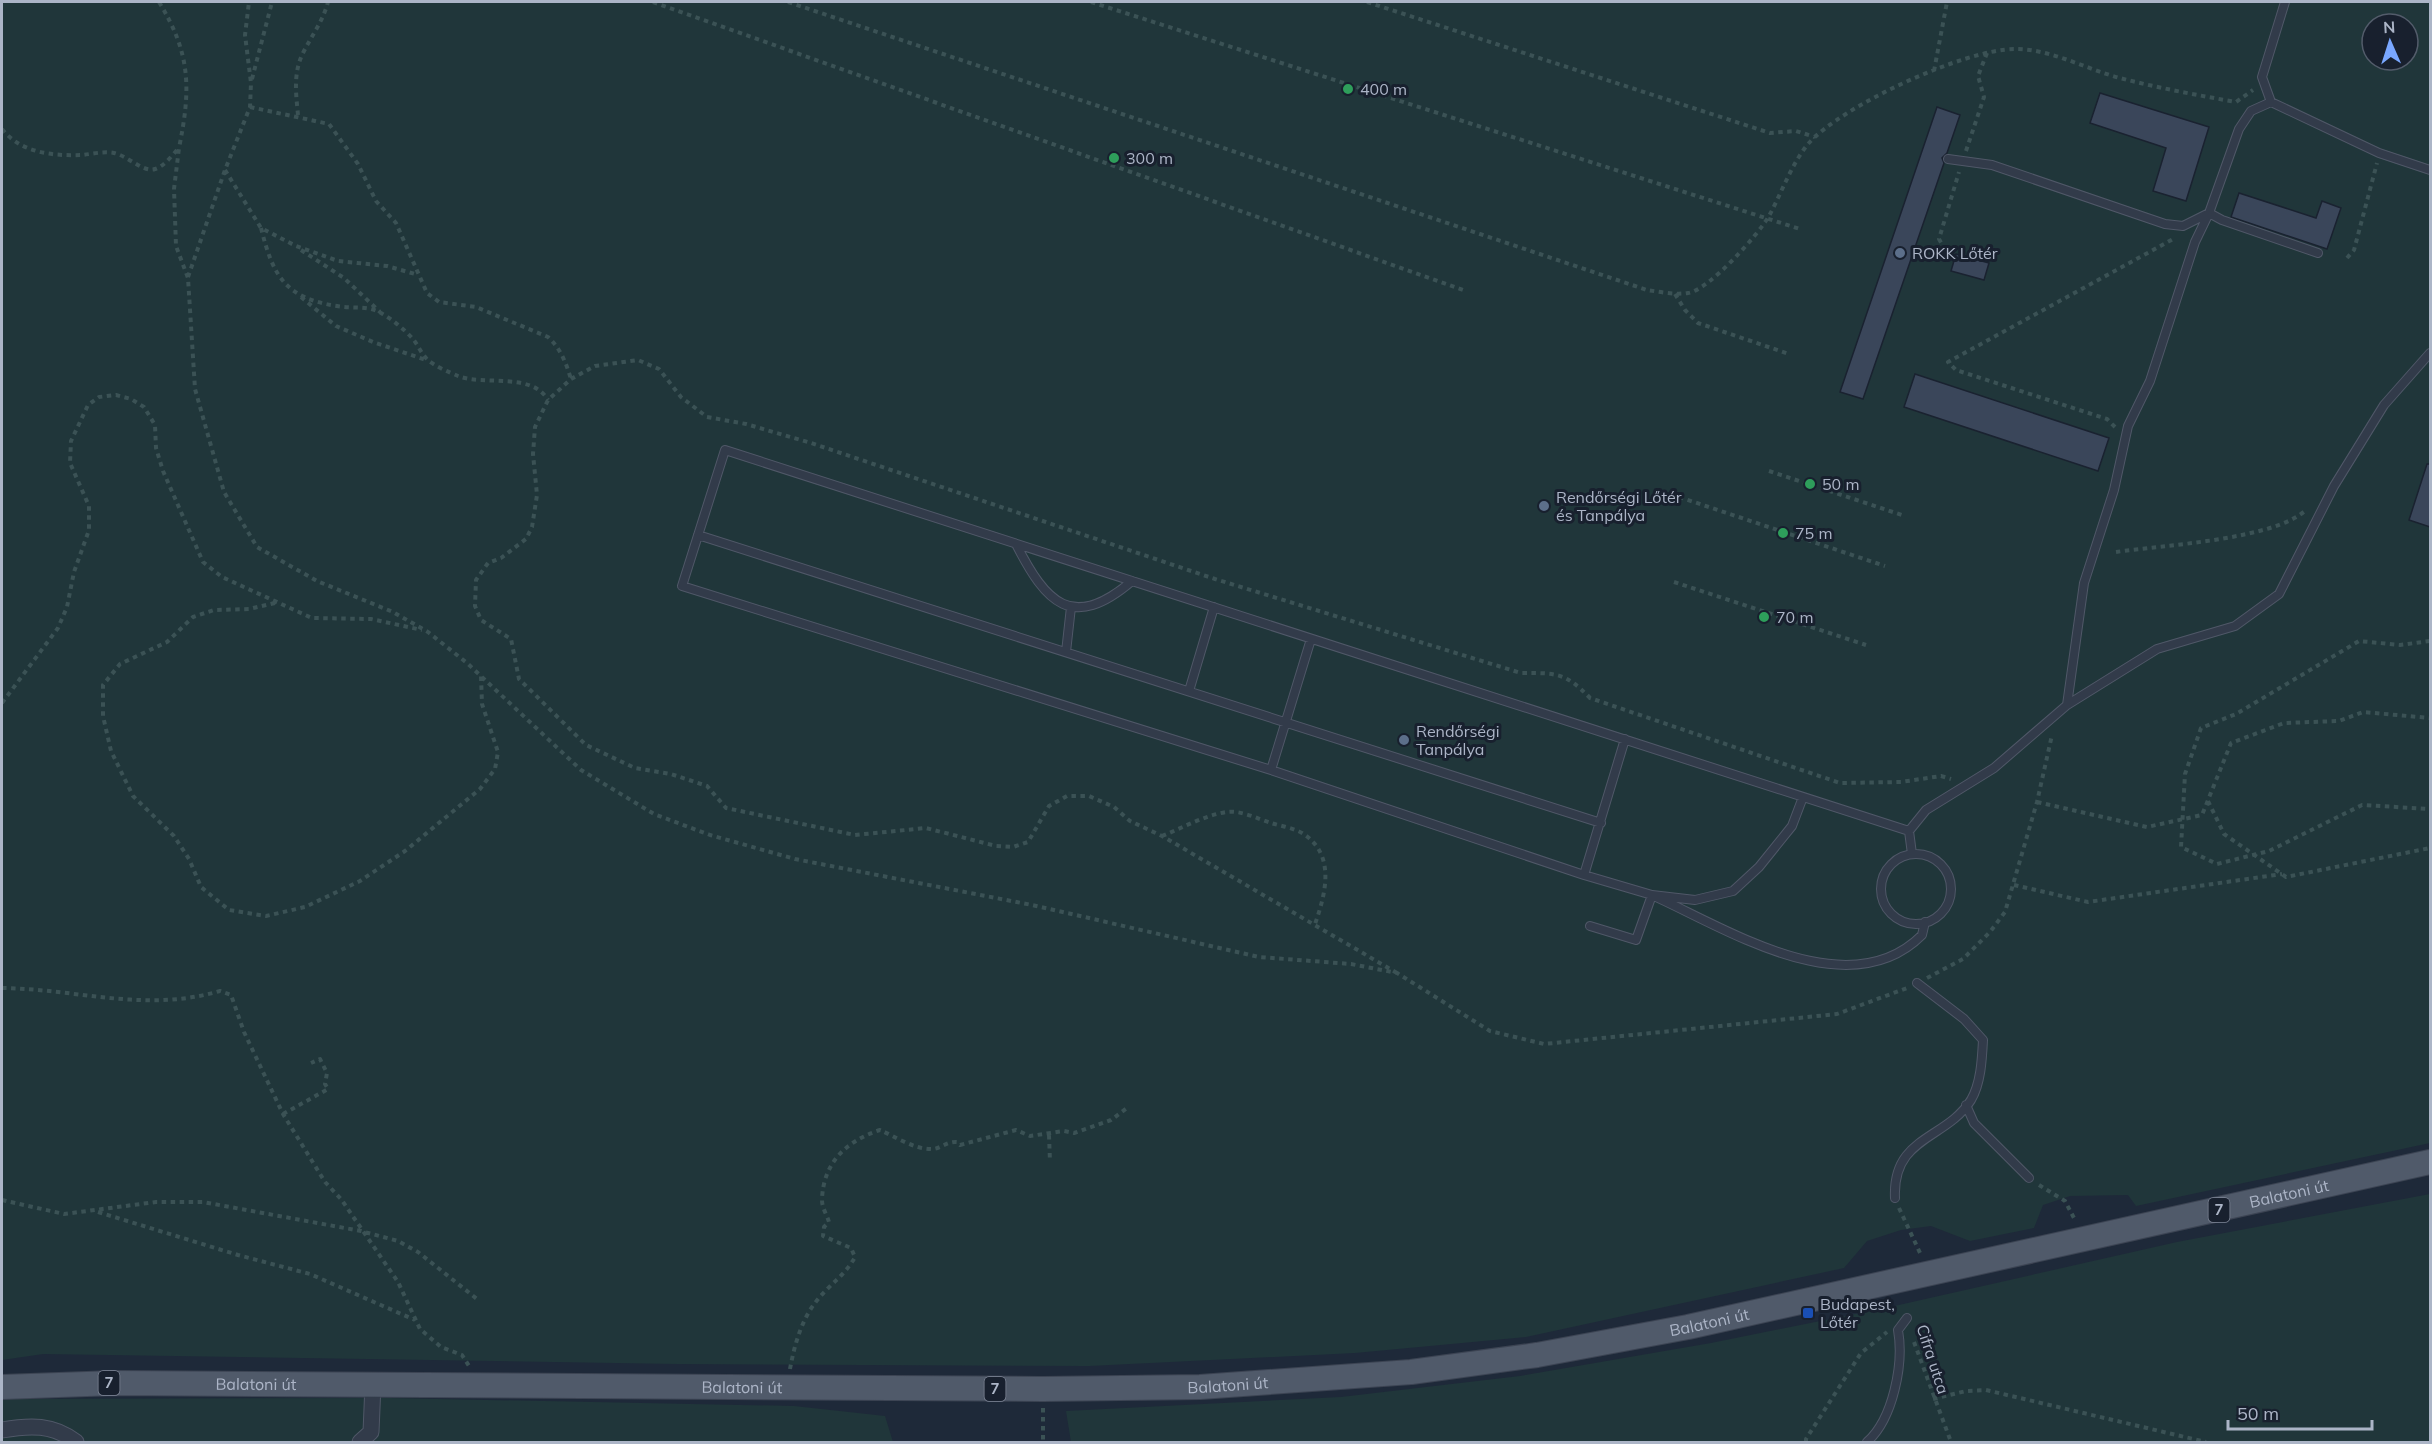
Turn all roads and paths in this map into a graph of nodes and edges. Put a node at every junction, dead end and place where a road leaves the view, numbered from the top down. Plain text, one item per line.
1 (159, 2) edge
2 (249, 2) edge
3 (272, 2) edge
4 (328, 2) edge
5 (653, 2) edge
6 (788, 2) edge
7 (1091, 2) edge
8 (1367, 2) edge
9 (1947, 2) edge
10 (2285, 2) edge
11 (1934, 71) junction
12 (2262, 77) junction
13 (251, 82) junction
14 (2271, 102) junction
15 (250, 107) junction
16 (298, 115) junction
17 (2, 129) edge
18 (1816, 138) junction
19 (179, 148) junction
20 (2379, 153) junction
21 (1948, 159) dead end
22 (225, 170) junction
23 (2430, 170) edge
24 (2210, 213) junction
25 (1767, 218) junction
26 (2197, 221) junction
27 (261, 228) junction
28 (1800, 228) dead end
29 (296, 246) junction
30 (2318, 253) dead end
31 (2347, 258) dead end
32 (416, 274) junction
33 (188, 278) junction
34 (1463, 291) dead end
35 (1674, 294) junction
36 (299, 296) junction
37 (380, 312) junction
38 (2430, 353) edge
39 (1789, 354) dead end
40 (427, 360) junction
41 (571, 379) dead end
42 (548, 400) dead end
43 (2127, 436) junction
44 (1769, 471) dead end
45 (2334, 486) junction
46 (1679, 497) dead end
47 (1905, 516) dead end
48 (698, 535) junction
49 (1016, 544) junction
50 (2116, 552) dead end
51 (1885, 566) dead end
52 (1132, 581) junction
53 (1674, 582) dead end
54 (275, 603) junction
55 (1071, 607) junction
56 (1214, 607) junction
57 (428, 632) junction
58 (1311, 639) junction
59 (2430, 641) edge
60 (1866, 645) dead end
61 (1066, 652) junction
62 (481, 676) junction
63 (1189, 691) junction
64 (2, 703) edge
65 (2067, 705) junction
66 (2056, 717) junction
67 (2430, 718) edge
68 (1286, 722) junction
69 (1625, 739) junction
70 (1271, 770) junction
71 (1803, 797) junction
72 (2208, 801) junction
73 (2037, 802) junction
74 (2430, 809) edge
75 (2180, 820) junction
76 (1601, 823) junction
77 (1909, 831) junction
78 (1162, 836) dead end
79 (2430, 848) edge
80 (1912, 854) junction
81 (2257, 854) junction
82 (2282, 874) junction
83 (1584, 875) junction
84 (2014, 885) junction
85 (1652, 895) junction
86 (1925, 922) junction
87 (1315, 924) dead end
88 (1590, 926) dead end
89 (1917, 983) junction
90 (2, 988) edge
91 (311, 1063) dead end
92 (1966, 1105) junction
93 (1127, 1108) dead end
94 (283, 1114) junction
95 (1049, 1135) junction
96 (1050, 1162) dead end
97 (2430, 1162) edge
98 (2029, 1178) joint
99 (1895, 1198) joint
100 (2, 1200) edge
101 (94, 1211) junction
102 (361, 1231) junction
103 (2086, 1239) junction
104 (1931, 1275) junction
105 (477, 1299) dead end
106 (1907, 1318) joint
107 (416, 1320) junction
108 (1898, 1330) junction
109 (373, 1384) junction
110 (469, 1385) junction
111 (2, 1387) edge
112 (787, 1387) junction
113 (1043, 1389) junction
114 (1933, 1399) junction
115 (2, 1430) edge
116 (76, 1443) edge
117 (360, 1443) edge
118 (1043, 1443) edge
119 (1806, 1443) edge
120 (1867, 1443) edge
121 (1951, 1443) edge
122 (2206, 1443) edge

1 - 19 path
2 - 13 path
3 - 13 path
4 - 16 path
5 - 34 path
6 - 35 path
7 - 25 path
8 - 18 path
9 - 11 path
10 - 12 lane
11 - 12 path
11 - 18 path
12 - 14 lane
13 - 15 path
14 - 20 lane
14 - 24 lane
15 - 16 path
15 - 22 path
16 - 32 path
17 - 19 path
18 - 25 path
19 - 33 path
20 - 23 lane
20 - 31 path
21 - 26 lane
22 - 27 path
22 - 33 path
24 - 26 lane
24 - 30 lane
24 - 43 lane
25 - 28 path
25 - 35 path
26 - 43 path
27 - 29 path
27 - 36 path
29 - 32 path
29 - 37 path
32 - 41 path
33 - 57 path
35 - 39 path
36 - 37 path
36 - 40 path
37 - 40 path
38 - 45 lane
40 - 42 path
43 - 65 lane
44 - 47 path
45 - 50 path
45 - 65 lane
46 - 51 path
48 - 49 lane
48 - 61 lane
48 - 70 lane
49 - 52 lane
49 - 55 lane
52 - 55 lane
52 - 56 lane
53 - 60 path
54 - 57 path
54 - 62 path
54 - 64 path
55 - 61 lane
56 - 58 lane
56 - 63 lane
57 - 62 path
58 - 68 lane
58 - 69 lane
59 - 75 path
61 - 63 lane
62 - 89 path
63 - 68 lane
65 - 66 lane
66 - 73 path
66 - 77 lane
67 - 72 path
68 - 70 lane
68 - 76 lane
69 - 71 lane
69 - 76 lane
70 - 83 lane
71 - 77 lane
71 - 85 lane
72 - 75 path
72 - 81 path
73 - 75 path
73 - 84 path
74 - 81 path
75 - 81 path
76 - 83 lane
77 - 80 lane
78 - 87 path
79 - 82 path
80 - 86 lane
80 - 86 lane
81 - 82 path
82 - 84 path
83 - 85 lane
84 - 89 path
85 - 86 lane
85 - 88 lane
89 - 92 lane
90 - 94 path
91 - 94 path
92 - 98 lane
92 - 99 lane
93 - 95 path
94 - 102 path
95 - 96 path
95 - 112 path
97 - 103 main road, Balatoni út / 7
98 - 103 path
99 - 104 path
100 - 101 path
101 - 102 path
101 - 107 path
102 - 105 path
102 - 107 path
103 - 104 main road, Balatoni út / 7
104 - 113 main road, Balatoni út / 7
106 - 108 lane
106 - 114 path, Cifra utca
107 - 110 path
108 - 119 path
108 - 120 lane
109 - 110 main road, Balatoni út / 7
109 - 111 main road, Balatoni út / 7
109 - 117 street
110 - 112 main road, Balatoni út / 7
112 - 113 main road, Balatoni út / 7
113 - 118 path
114 - 121 path, Cifra utca
114 - 122 path
115 - 116 street

